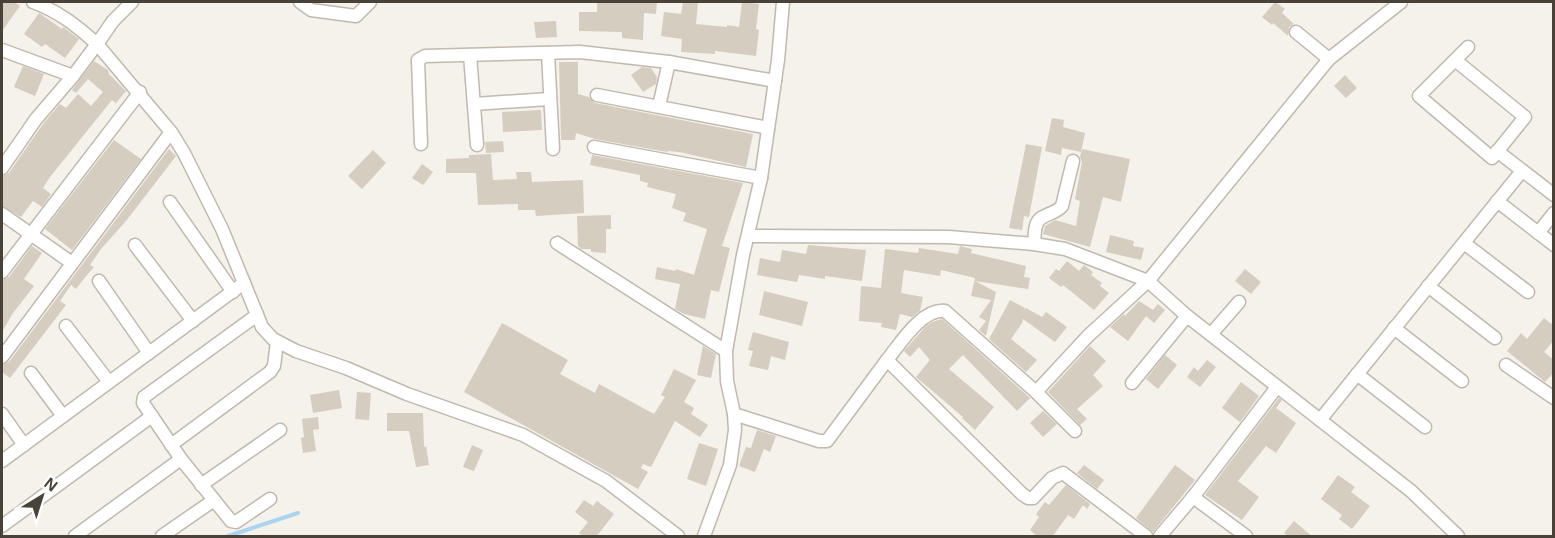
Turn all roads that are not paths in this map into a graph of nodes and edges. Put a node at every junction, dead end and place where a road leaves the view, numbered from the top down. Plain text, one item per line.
1 (33, 2) edge
2 (132, 2) edge
3 (300, 2) edge
4 (370, 2) edge
5 (783, 2) edge
6 (1401, 2) edge
7 (1296, 32) dead end
8 (97, 44) junction
9 (1468, 46) dead end
10 (2, 50) edge
11 (548, 53) junction
12 (471, 55) junction
13 (1329, 59) junction
14 (1455, 60) junction
15 (669, 62) junction
16 (73, 76) junction
17 (775, 81) junction
18 (140, 93) junction
19 (597, 95) dead end
20 (549, 99) junction
21 (474, 104) junction
22 (659, 106) junction
23 (768, 128) junction
24 (171, 132) junction
25 (421, 144) dead end
26 (477, 145) dead end
27 (594, 147) dead end
28 (553, 149) dead end
29 (1497, 151) junction
30 (1073, 161) dead end
31 (2, 168) edge
32 (1522, 171) junction
33 (761, 178) junction
34 (1554, 195) edge
35 (1497, 201) junction
36 (170, 202) dead end
37 (1554, 213) edge
38 (2, 214) edge
39 (30, 233) junction
40 (1538, 233) junction
41 (748, 236) junction
42 (558, 243) dead end
43 (1464, 243) junction
44 (1034, 244) junction
45 (135, 245) dead end
46 (1554, 245) edge
47 (72, 263) junction
48 (2, 272) edge
49 (99, 281) dead end
50 (1148, 281) junction
51 (244, 283) junction
52 (1428, 286) junction
53 (233, 292) junction
54 (1528, 292) dead end
55 (1239, 302) dead end
56 (257, 315) junction
57 (1187, 316) junction
58 (193, 321) junction
59 (66, 326) dead end
60 (1394, 328) junction
61 (1212, 333) junction
62 (1495, 338) dead end
63 (277, 342) junction
64 (726, 351) junction
65 (149, 353) junction
66 (2, 357) edge
67 (887, 360) junction
68 (1506, 365) dead end
69 (31, 373) dead end
70 (1357, 374) junction
71 (1462, 381) dead end
72 (109, 382) junction
73 (1132, 383) dead end
74 (1277, 387) junction
75 (1036, 392) junction
76 (1553, 395) edge
77 (2, 414) edge
78 (734, 414) junction
79 (63, 416) junction
80 (152, 416) junction
81 (1320, 420) junction
82 (1425, 427) dead end
83 (280, 430) dead end
84 (1075, 431) dead end
85 (24, 445) junction
86 (171, 445) junction
87 (180, 459) junction
88 (2, 461) edge
89 (201, 485) junction
90 (1193, 497) junction
91 (270, 499) dead end
92 (214, 500) junction
93 (2, 526) edge
94 (1246, 536) edge
95 (75, 537) edge
96 (162, 537) edge
97 (678, 537) edge
98 (704, 537) edge
99 (1146, 537) edge
100 (1160, 537) edge
101 (1458, 537) edge

1 - 8 street
2 - 8 street
3 - 4 street
5 - 17 street
6 - 13 street
7 - 13 street
8 - 16 street
8 - 18 street
9 - 14 street
10 - 16 street
11 - 12 street
11 - 15 street
11 - 20 street
12 - 21 street
12 - 25 street
13 - 50 street
14 - 29 street
14 - 29 street
15 - 17 street
15 - 22 street
16 - 31 street
17 - 23 street
18 - 24 street
18 - 39 street
19 - 22 street
20 - 21 street
20 - 28 street
21 - 26 street
22 - 23 street
23 - 33 street
24 - 47 street
24 - 51 street
27 - 33 street
29 - 32 street
30 - 44 street
32 - 34 street
32 - 35 street
33 - 41 street
35 - 40 street
35 - 43 street
36 - 53 street
37 - 40 street
38 - 39 street
39 - 47 street
39 - 48 street
40 - 46 street
41 - 44 street
41 - 64 street
42 - 64 street
43 - 52 street
43 - 54 street
44 - 50 street
45 - 58 street
47 - 66 street
49 - 65 street
50 - 57 street
50 - 75 street
51 - 53 street
51 - 56 street
52 - 60 street
52 - 62 street
53 - 58 street
55 - 61 street
56 - 63 street
56 - 80 street
57 - 61 street
57 - 73 street
58 - 65 street
59 - 72 street
60 - 70 street
60 - 71 street
61 - 74 street
63 - 86 street
63 - 97 street
64 - 78 street
65 - 72 street
67 - 75 street
67 - 78 street
67 - 99 street
68 - 76 street
69 - 79 street
70 - 81 street
70 - 82 street
72 - 79 street
74 - 81 street
74 - 90 street
75 - 84 street
77 - 85 street
78 - 98 street
79 - 85 street
80 - 86 street
80 - 93 street
81 - 101 street
83 - 89 street
85 - 88 street
86 - 87 street
87 - 89 street
87 - 95 street
89 - 92 street
90 - 94 street
90 - 100 street
91 - 92 street
92 - 96 street

